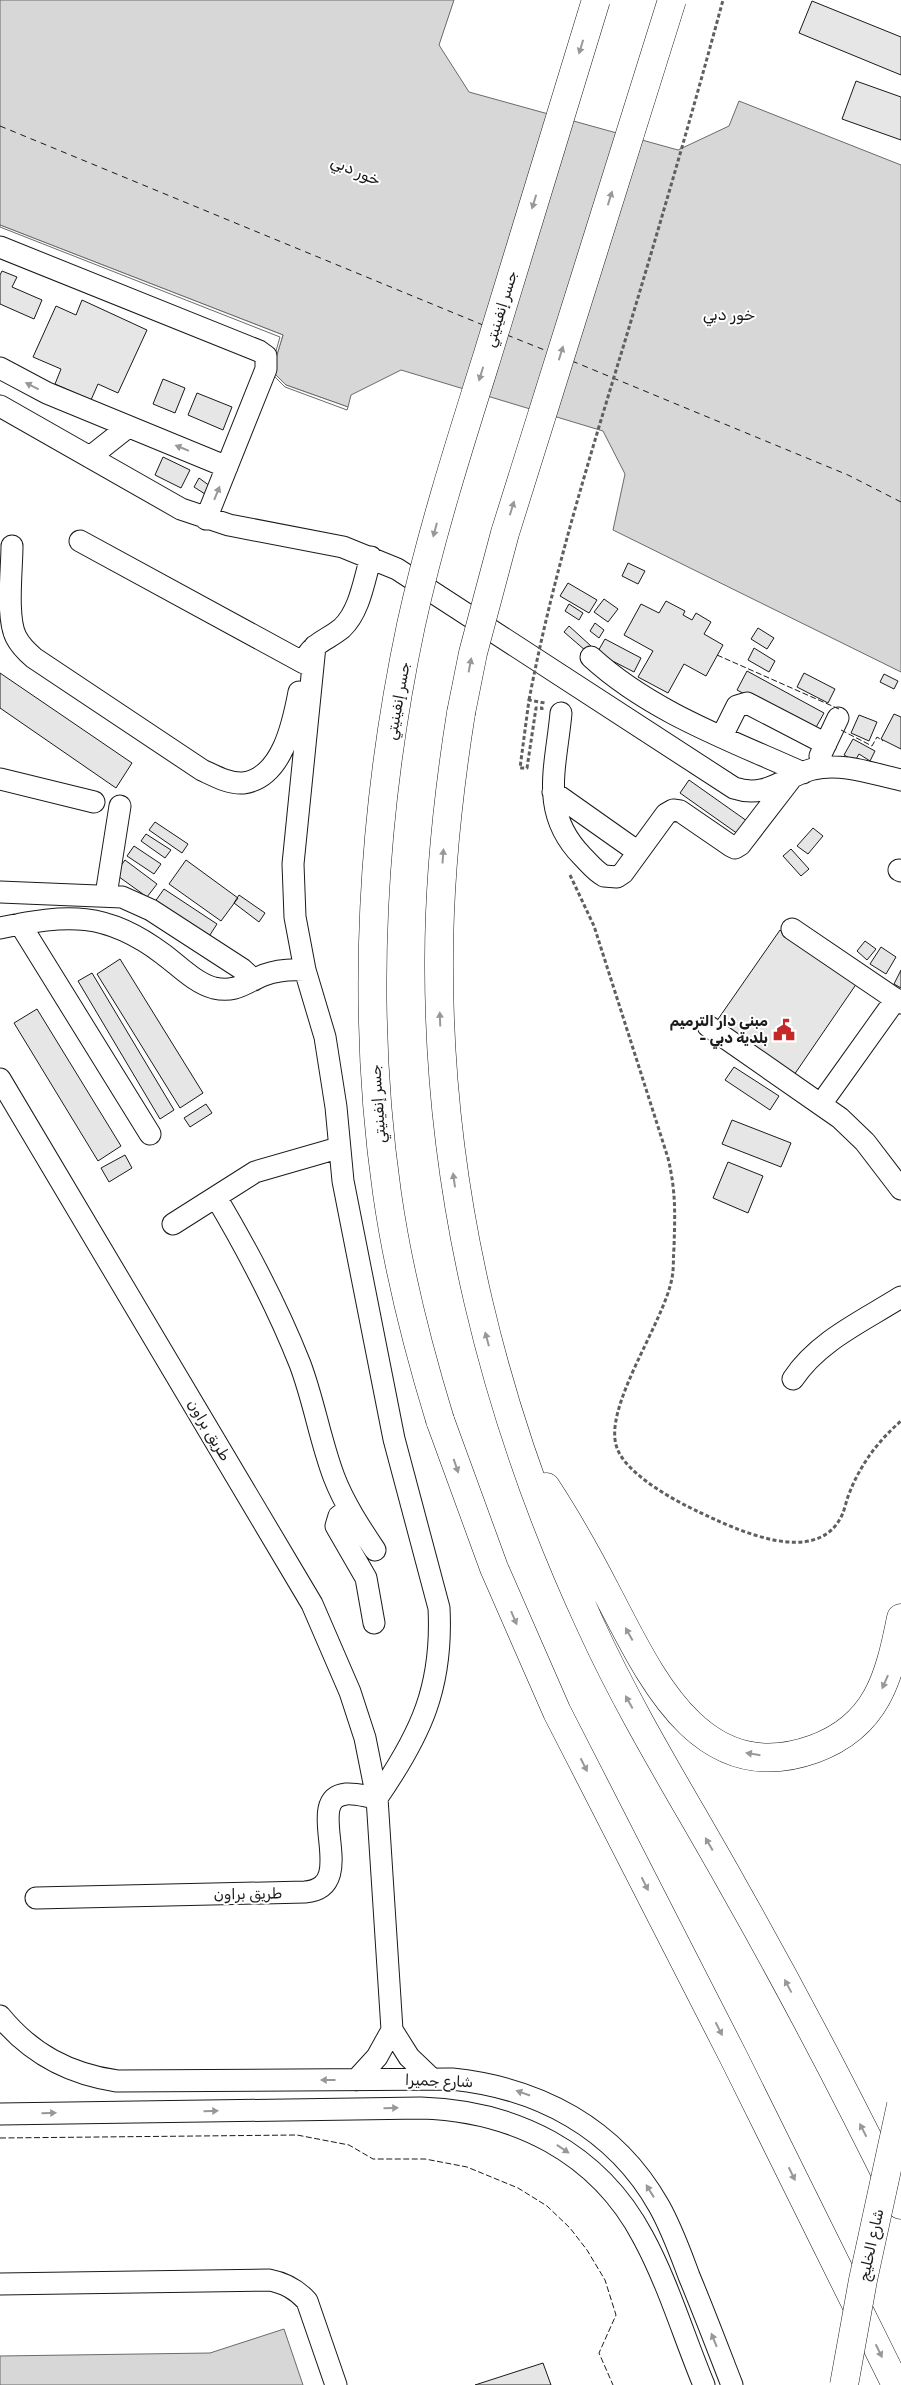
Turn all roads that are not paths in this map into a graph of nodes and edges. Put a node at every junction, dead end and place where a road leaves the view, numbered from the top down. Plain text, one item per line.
1 (596, 0) edge
2 (672, 0) edge
3 (0, 246) edge
4 (0, 368) edge
5 (0, 406) edge
6 (128, 427) junction
7 (90, 457) junction
8 (227, 466) junction
9 (206, 519) junction
10 (80, 541) dead end
11 (12, 546) dead end
12 (370, 557) junction
13 (310, 654) junction
14 (591, 657) dead end
15 (551, 711) road end
16 (838, 718) dead end
17 (722, 736) junction
18 (826, 744) junction
19 (803, 773) junction
20 (0, 779) edge
21 (901, 780) edge
22 (553, 792) junction
23 (94, 802) dead end
24 (120, 806) dead end
25 (638, 852) junction
26 (0, 892) edge
27 (106, 895) junction
28 (10, 926) edge
29 (792, 929) dead end
30 (305, 970) junction
31 (254, 980) junction
32 (898, 1001) edge
33 (708, 1026) dead end
34 (0, 1079) edge
35 (821, 1104) junction
36 (150, 1134) dead end
37 (338, 1148) junction
38 (901, 1189) edge
39 (216, 1197) junction
40 (173, 1224) dead end
41 (901, 1297) edge
42 (792, 1379) dead end
43 (518, 1445) junction
44 (349, 1510) junction
45 (375, 1550) dead end
46 (901, 1618) edge
47 (374, 1623) dead end
48 (377, 1798) junction
49 (36, 1898) dead end
50 (0, 2016) edge
51 (392, 2030) junction
52 (356, 2080) junction
53 (432, 2080) junction
54 (901, 2105) edge
55 (0, 2114) edge
56 (901, 2205) edge
57 (0, 2284) edge
58 (336, 2385) edge
59 (704, 2385) edge
60 (732, 2385) edge
61 (844, 2385) edge
62 (896, 2385) edge

1 -> 62 main road, جسر إنفينيتي, bridge
43 -> 2 main road, bridge
3 - 8 street
6 -> 4 street
5 - 7 street
6 - 7 street
8 -> 6 street
7 - 9 street
9 -> 8 street
9 - 12 street
10 - 13 street
11 - 13 street
12 - 13 street
12 - 19 street
13 - 30 street
14 - 17 street
15 - 22 street
16 - 18 street
17 - 18 street
17 - 19 street
18 - 19 street
19 - 21 street
19 - 25 street
20 - 23 street
22 - 25 street
22 - 25 street
24 - 27 street
26 - 27 street
27 - 31 street
28 - 31 street
28 - 36 street
29 - 32 street
30 - 31 street
30 - 37 street
32 - 35 street
33 - 35 street
34 - 48 street, طريق براون
35 - 38 street
37 - 39 street
37 - 48 street
39 - 40 street
39 - 44 street
41 - 42 street
46 -> 43 main road
56 -> 43 main road
44 - 45 street
44 - 47 street
48 - 49 street, طريق براون
48 - 51 street, طريق براون
52 -> 50 street, شارع جميرا
51 - 52 street
51 - 53 street, طريق براون
52 - 53 street, شارع جميرا
60 -> 53 street, شارع جميرا
54 - 61 main road, شارع الخليج, bridge
55 -> 59 street, شارع جميرا
57 - 58 street

